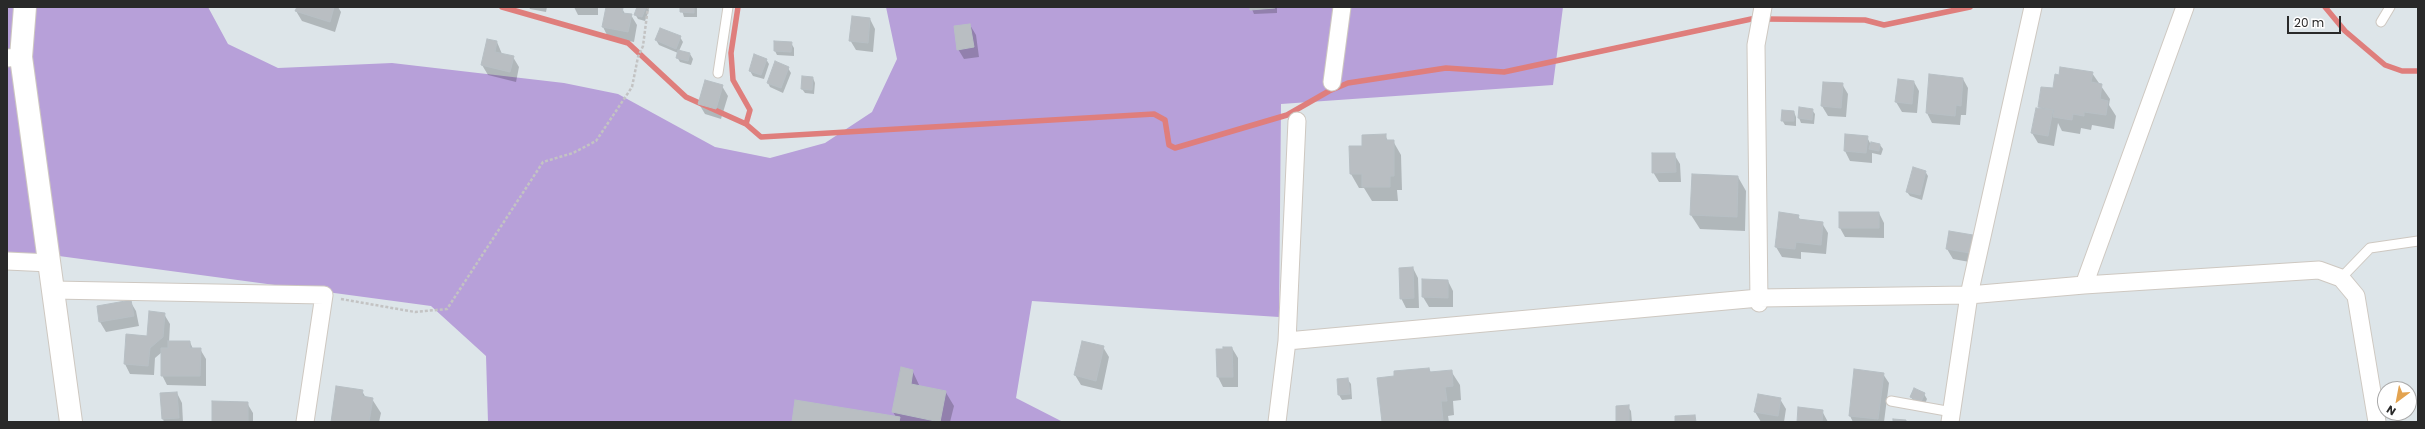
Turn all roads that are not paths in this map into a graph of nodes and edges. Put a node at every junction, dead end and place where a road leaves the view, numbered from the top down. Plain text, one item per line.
1 (25, 7) edge
2 (728, 7) edge
3 (1342, 7) edge
4 (1763, 7) edge
5 (2033, 7) edge
6 (2185, 7) edge
7 (2390, 7) edge
8 (2381, 22) dead end
9 (14, 58) edge
10 (718, 73) dead end
11 (1332, 82) dead end
12 (1297, 121) dead end
13 (2418, 241) edge
14 (7, 261) edge
15 (50, 263) junction
16 (2341, 278) junction
17 (2084, 285) junction
18 (53, 290) junction
19 (1969, 295) junction
20 (1759, 300) junction
21 (1287, 341) junction
22 (1891, 400) dead end
23 (1951, 417) edge
24 (71, 422) edge
25 (305, 422) edge
26 (1277, 422) edge
27 (2377, 422) edge

1 - 9 street
2 - 10 lane
3 - 11 street
4 - 20 street
5 - 19 street
6 - 17 street
7 - 8 lane
9 - 15 street
12 - 21 street
13 - 16 lane
14 - 15 street
15 - 18 street
16 - 17 street
16 - 27 street
17 - 19 street
18 - 24 street
18 - 25 street
19 - 20 street
19 - 23 street
20 - 21 street
21 - 26 street
22 - 23 lane

